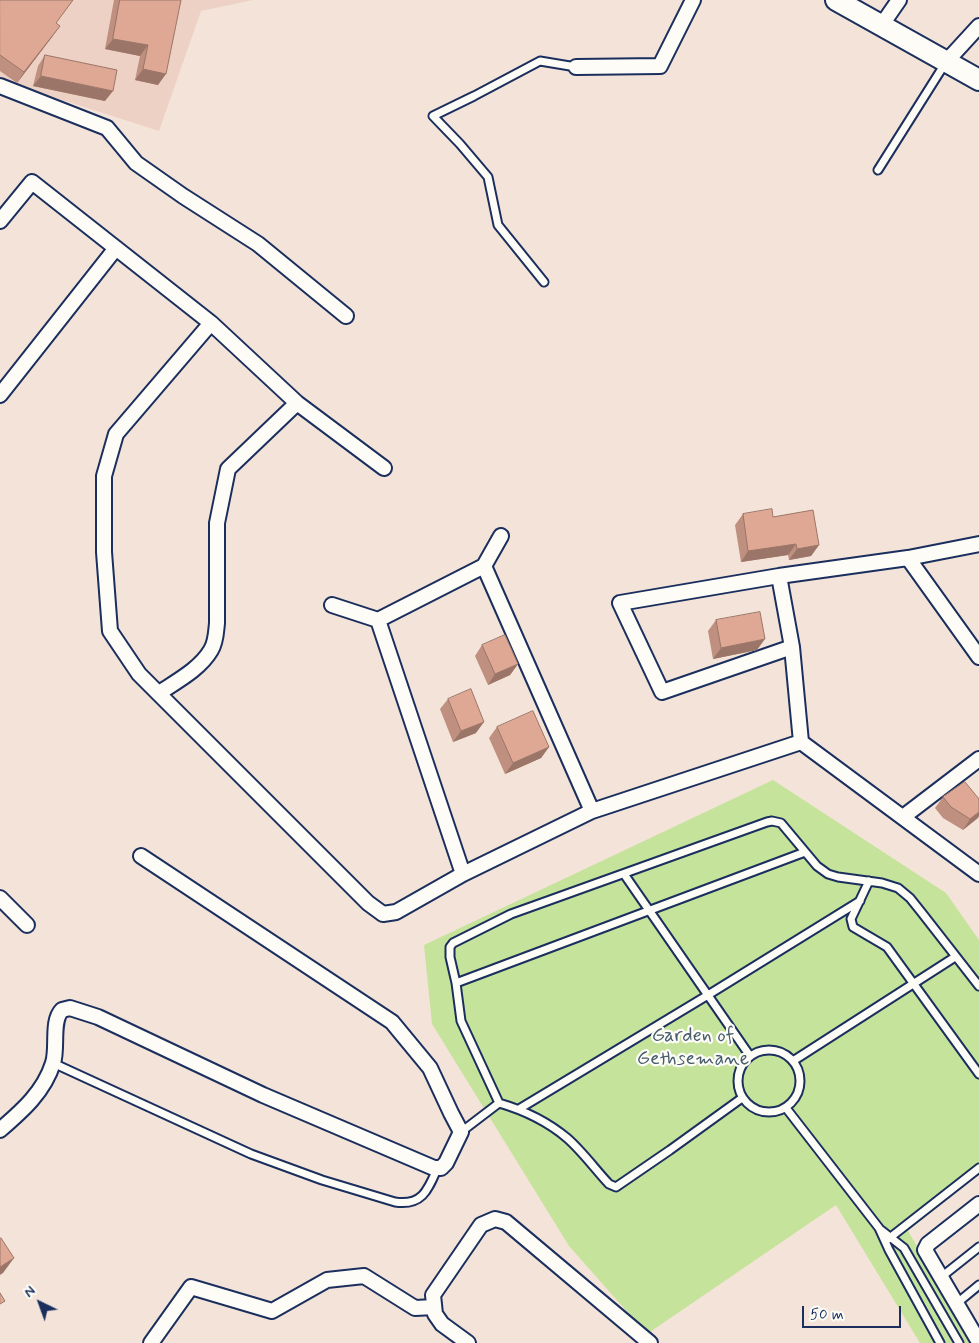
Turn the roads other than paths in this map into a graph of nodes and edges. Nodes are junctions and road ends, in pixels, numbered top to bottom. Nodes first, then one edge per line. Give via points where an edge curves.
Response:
1 (693, 0) edge
2 (836, 0) edge
3 (899, 0) edge
4 (881, 26) junction
5 (979, 26) edge
6 (946, 62) junction
7 (576, 67) joint
8 (979, 80) edge
9 (0, 86) edge
10 (878, 170) dead end
11 (0, 221) edge
12 (116, 248) junction
13 (544, 282) dead end
14 (346, 316) dead end
15 (211, 323) junction
16 (0, 395) edge
17 (297, 403) junction
18 (384, 468) dead end
19 (501, 536) dead end
20 (979, 544) edge
21 (908, 558) junction
22 (484, 566) junction
23 (779, 576) junction
24 (332, 605) dead end
25 (378, 620) junction
26 (792, 647) junction
27 (979, 657) edge
28 (159, 693) junction
29 (802, 742) junction
30 (979, 759) edge
31 (592, 811) junction
32 (903, 817) junction
33 (805, 852) junction
34 (141, 856) dead end
35 (463, 874) junction
36 (624, 874) junction
37 (979, 874) edge
38 (868, 881) junction
39 (0, 898) edge
40 (860, 901) junction
41 (649, 911) junction
42 (27, 925) dead end
43 (955, 957) junction
44 (456, 983) junction
45 (913, 984) junction
46 (979, 986) edge
47 (708, 995) junction
48 (750, 1056) junction
49 (53, 1062) junction
50 (793, 1062) junction
51 (979, 1074) edge
52 (742, 1098) junction
53 (499, 1103) junction
54 (786, 1108) junction
55 (519, 1109) junction
56 (3, 1124) edge
57 (462, 1132) junction
58 (979, 1168) edge
59 (437, 1169) junction
60 (979, 1204) edge
61 (888, 1239) junction
62 (979, 1247) edge
63 (940, 1278) junction
64 (979, 1285) edge
65 (956, 1304) junction
66 (434, 1307) junction
67 (975, 1326) edge
68 (979, 1342) edge
69 (151, 1343) edge
70 (468, 1343) edge
71 (650, 1343) edge
72 (940, 1343) edge
73 (959, 1343) edge

1 - 7 street via 660,66
2 - 4 main road
3 - 4 street
4 - 6 main road
5 - 6 street
6 - 8 main road
6 - 10 lane
7 - 13 lane via 540,61 433,116 488,177 498,225
9 - 14 street via 107,128 136,163 258,244
11 - 12 street via 32,182
12 - 15 street
12 - 16 street
15 - 17 street
15 - 28 street via 116,434 104,476 104,552 110,631 139,674
17 - 18 street
17 - 28 street via 228,469 217,523 217,623 212,649 200,665
19 - 22 street
20 - 21 street
21 - 23 street
21 - 27 street
22 - 25 street
22 - 31 street
23 - 26 street
23 - 26 street via 620,603 662,692
24 - 25 street
25 - 35 street
26 - 29 street
28 - 35 street via 368,903 383,914 408,906
29 - 31 street
29 - 32 street
30 - 32 street
31 - 35 street
32 - 37 street
33 - 36 lane via 782,824 772,821
33 - 38 lane via 828,874
33 - 41 lane
34 - 57 street via 392,1022 430,1068
36 - 41 lane
36 - 44 lane via 510,914 453,943 449,952
38 - 40 lane
38 - 43 lane via 898,888 910,898
39 - 42 street
40 - 45 lane via 851,918 852,927 888,947
40 - 47 lane
41 - 44 lane
41 - 47 lane
43 - 45 lane
43 - 46 lane
44 - 53 lane via 462,1021
45 - 50 lane
45 - 51 lane
47 - 48 lane
47 - 55 lane
48 - 50 lane via 772,1050
48 - 52 lane via 738,1076
49 - 56 street via 44,1086
49 - 59 lane via 252,1154 322,1180 396,1202 406,1204 417,1200 428,1190
49 - 59 street via 57,1017 62,1010 70,1008 98,1017 263,1095
50 - 54 lane via 799,1072 800,1085
52 - 54 lane via 749,1107 760,1112 773,1113
52 - 55 lane via 616,1187 609,1184 569,1139
53 - 55 lane
53 - 57 lane
54 - 61 lane
57 - 59 street via 446,1163
58 - 61 lane
60 - 63 street via 925,1246
61 - 72 lane
61 - 73 lane via 904,1248
62 - 63 lane
63 - 65 street
64 - 65 lane
65 - 67 street
66 - 69 street via 415,1308 364,1276 327,1280 272,1311 191,1287
66 - 70 street via 442,1324
66 - 71 street via 433,1295 481,1225 495,1219 506,1222
67 - 68 street

